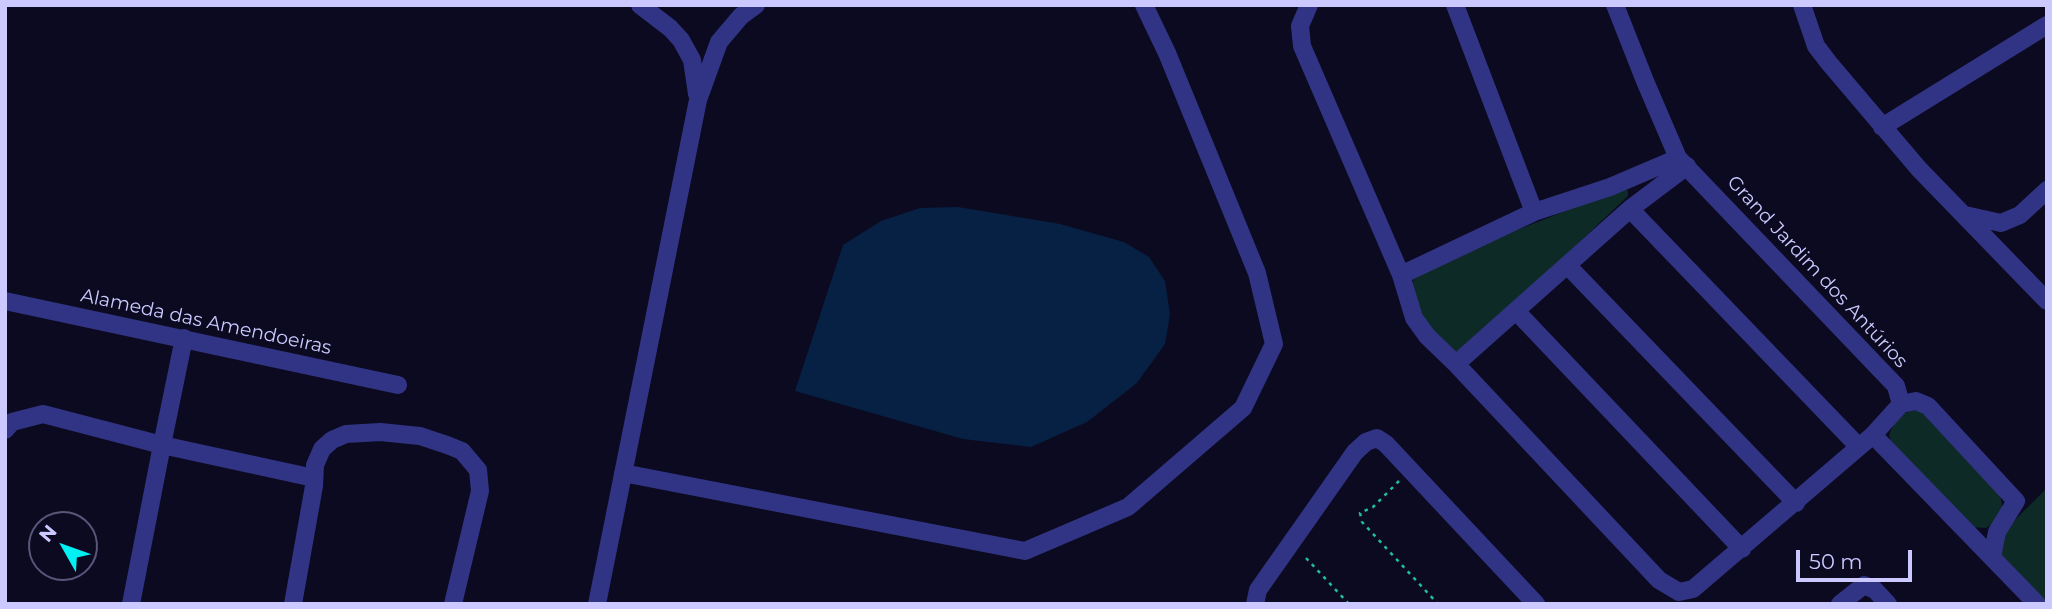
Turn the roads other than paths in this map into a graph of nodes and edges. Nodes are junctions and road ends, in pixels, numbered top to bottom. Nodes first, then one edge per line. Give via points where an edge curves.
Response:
1 (640, 5) edge
2 (756, 5) edge
3 (1144, 5) edge
4 (1309, 5) edge
5 (1455, 5) edge
6 (1615, 5) edge
7 (1802, 5) edge
8 (2047, 24) edge
9 (698, 100) junction
10 (1882, 127) junction
11 (1683, 162) junction
12 (2047, 190) edge
13 (1630, 209) junction
14 (1534, 212) junction
15 (1962, 214) junction
16 (1567, 265) junction
17 (1401, 275) junction
18 (2047, 300) edge
19 (5, 301) edge
20 (1516, 311) junction
21 (184, 338) junction
22 (1456, 363) junction
23 (398, 384) dead end
24 (1900, 404) junction
25 (5, 430) edge
26 (1866, 441) junction
27 (162, 445) junction
28 (623, 473) junction
29 (314, 478) junction
30 (1796, 503) junction
31 (1742, 549) junction
32 (1992, 557) junction
33 (131, 604) edge
34 (293, 604) edge
35 (453, 604) edge
36 (597, 604) edge
37 (1255, 604) edge
38 (1536, 604) edge
39 (1840, 604) edge
40 (1888, 604) edge
41 (2037, 604) edge

1 - 9 street via 681,40 692,60
2 - 9 street via 719,42
3 - 28 street via 1258,273 1274,344 1243,408 1128,507 1025,551
4 - 17 street via 1300,26 1302,46
5 - 14 street
6 - 11 street, Grand Jardim dos Antúrios via 1644,81
7 - 10 street via 1816,46
8 - 10 street
9 - 28 street
10 - 15 street
11 - 13 street
11 - 14 street
11 - 24 street, Grand Jardim dos Antúrios via 1896,386
12 - 15 street via 2020,215 2001,223
13 - 16 street
13 - 26 street
14 - 17 street
15 - 18 street
16 - 20 street
16 - 30 street
17 - 22 street via 1413,318
19 - 21 street, Alameda das Amendoeiras
20 - 22 street
20 - 31 street
21 - 23 street, Alameda das Amendoeiras
21 - 27 street
22 - 31 street via 1670,588 1679,592 1693,589
24 - 26 street
24 - 32 street via 1916,401 1928,406 2016,501 1997,531
25 - 27 street via 12,422 43,414
26 - 30 street
26 - 32 street
27 - 29 street
27 - 33 street
28 - 36 street
29 - 34 street
29 - 35 street via 322,449 346,434 421,436 462,451 478,470 480,491
30 - 31 street
32 - 41 street
37 - 38 street via 1258,590 1356,452 1377,438
39 - 40 street via 1864,585

